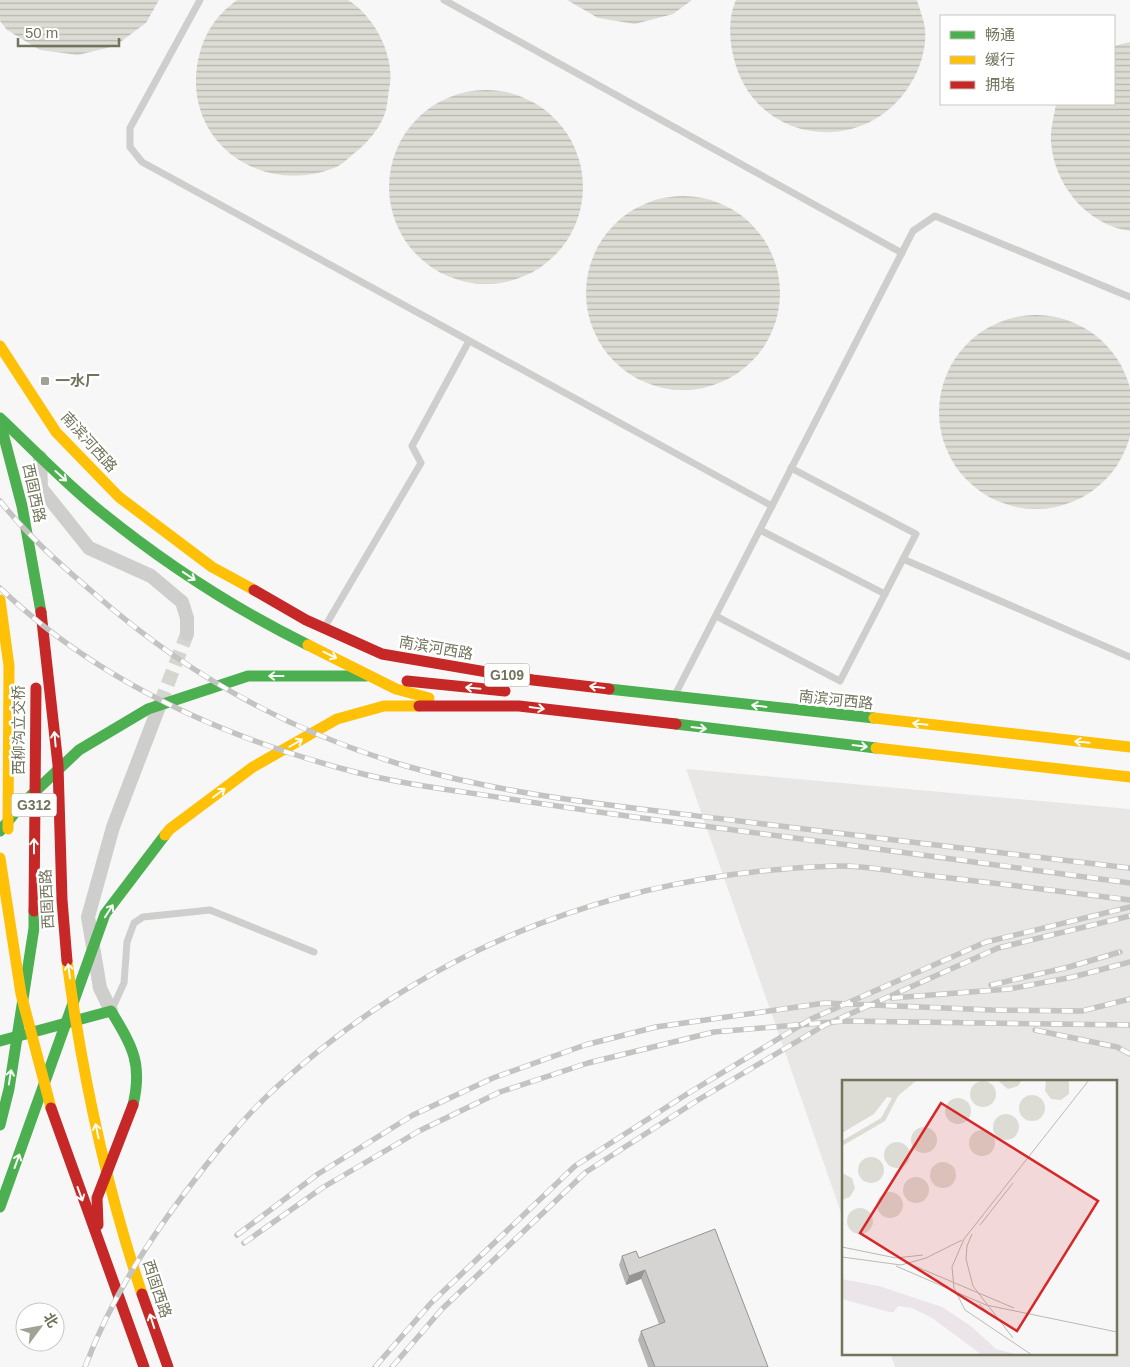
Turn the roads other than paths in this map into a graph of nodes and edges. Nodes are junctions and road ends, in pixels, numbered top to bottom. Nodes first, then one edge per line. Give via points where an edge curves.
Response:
1 (200, 0) edge
2 (444, 0) edge
3 (902, 253) junction
4 (1130, 297) edge
5 (469, 341) junction
6 (0, 346) edge
7 (0, 420) edge
8 (40, 457) junction
9 (791, 468) junction
10 (772, 506) junction
11 (760, 530) junction
12 (903, 559) junction
13 (885, 594) junction
14 (0, 600) edge
15 (716, 616) junction
16 (324, 628) junction
17 (187, 634) tunnel mouth
18 (1130, 657) edge
19 (34, 675) dead end
20 (520, 692) dead end
21 (674, 696) junction
22 (160, 704) tunnel mouth
23 (505, 717) dead end
24 (1130, 747) edge
25 (1130, 777) edge
26 (6, 840) edge
27 (0, 858) edge
28 (314, 952) dead end
29 (8, 992) dead end
30 (111, 1011) junction
31 (0, 1041) edge
32 (0, 1125) edge
33 (0, 1207) edge
34 (107, 1256) dead end
35 (156, 1339) dead end
36 (144, 1367) edge
37 (168, 1367) edge
38 (176, 1367) edge

1 - 5 lane via 130,128 128,138 134,155
2 - 3 lane
3 - 4 lane via 913,231 935,216
3 - 9 lane
5 - 10 lane
5 - 16 lane via 412,446 421,463
6 - 16 main road, 南滨河西路 / G109 via 56,432 119,497 212,567
7 - 8 main road
37 -> 7 main road, 西固西路 via 122,1229 97,1135 78,1036 65,942 58,766 47,656 15,471
8 - 17 street via 41,488 89,548 151,576 182,602
8 -> 23 main road via 100,511 186,575 269,626 396,689
9 - 10 lane
9 - 12 lane via 916,534
10 - 11 lane
11 - 13 lane
11 - 15 lane
12 - 13 lane
12 - 18 lane
13 - 15 lane via 840,681
14 - 26 main road, 西柳沟立交桥 / G312 via 9,666
15 - 21 lane
21 -> 16 main road, 南滨河西路 / G109 via 533,680 382,654
32 -> 19 main road, 西柳沟立交桥 / G312 via 34,928
20 -> 26 main road via 369,676 248,676 148,709 79,750 24,803
24 -> 21 main road, 南滨河西路 / G109
22 - 30 street via 113,827 88,917 100,988
33 -> 25 main road via 105,914 170,829 253,767 337,719 384,706 519,706
26 - 29 main road, 西柳沟立交桥 / G312
27 -> 36 main road via 20,988 41,1073 72,1170
28 - 30 lane via 210,910 144,917 134,923 127,942 124,983
30 - 31 main road
30 - 34 main road via 134,1051 138,1083 130,1116 97,1200 98,1227
35 - 38 main road

